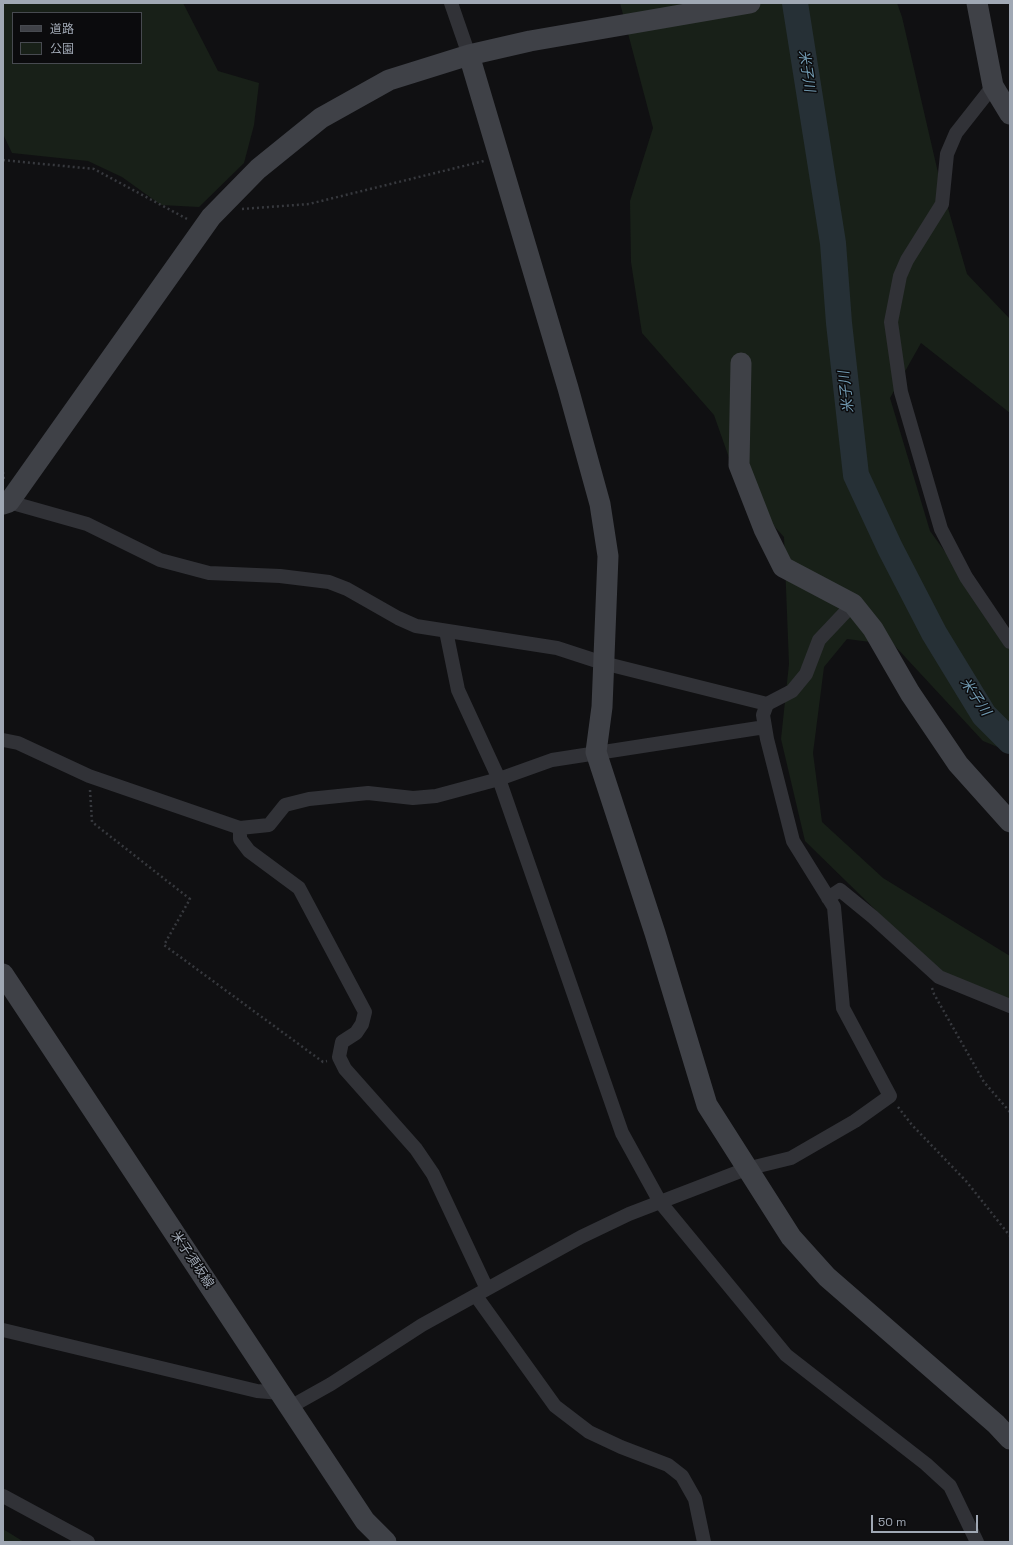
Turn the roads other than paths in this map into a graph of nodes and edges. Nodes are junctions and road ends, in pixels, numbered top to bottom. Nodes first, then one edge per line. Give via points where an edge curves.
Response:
1 (750, 3) edge
2 (977, 3) edge
3 (455, 4) edge
4 (469, 55) junction
5 (993, 86) junction
6 (1010, 114) edge
7 (741, 363) dead end
8 (6, 503) edge
9 (853, 604) junction
10 (446, 631) junction
11 (1010, 642) edge
12 (603, 663) junction
13 (767, 704) junction
14 (765, 727) junction
15 (3, 740) edge
16 (596, 752) junction
17 (500, 779) junction
18 (1010, 822) edge
19 (240, 828) junction
20 (828, 898) junction
21 (3, 974) edge
22 (1010, 1006) edge
23 (746, 1169) junction
24 (660, 1202) junction
25 (482, 1293) junction
26 (3, 1330) edge
27 (285, 1400) junction
28 (1010, 1439) edge
29 (3, 1496) edge
30 (88, 1542) edge
31 (386, 1542) edge
32 (704, 1542) edge
33 (977, 1542) edge

1 - 4 street via 530,41
2 - 5 street
3 - 4 street
4 - 8 street via 389,80 321,118 258,169 210,220
4 - 12 street via 600,504 608,556
5 - 6 street
5 - 11 street via 956,133 947,154 942,204 907,260 900,276 891,322 902,392 941,529 966,577
7 - 9 street via 739,466 764,529 783,567
8 - 10 street via 86,524 160,560 209,573 280,576 329,582 416,626
9 - 13 street via 818,640 806,674 792,691
9 - 18 street via 873,629 910,693 958,764
10 - 12 street via 557,648
10 - 17 street via 458,690
12 - 13 street
12 - 16 street via 602,707
13 - 14 street via 763,715
14 - 16 street
14 - 20 street via 793,841
15 - 19 street via 18,743 89,776
16 - 17 street via 552,760
16 - 23 street via 707,1105
17 - 19 street via 436,796 413,798 368,793 309,799 285,806 268,825
17 - 24 street via 622,1133
19 - 25 street via 240,839 249,851 299,888 365,1012 356,1033 342,1042 339,1057 345,1069 416,1149 433,1174
20 - 22 street via 840,890 939,977
20 - 23 street via 834,907 843,1008 890,1096 855,1121 791,1158
21 - 27 street, 米子須坂線
23 - 24 street
23 - 28 street via 791,1237 827,1277
24 - 25 street via 581,1237
24 - 33 street via 786,1355 926,1464 950,1486
25 - 27 street via 422,1324 331,1384
25 - 32 street via 555,1406 589,1432 621,1448 668,1465 682,1476 695,1499
26 - 27 street
27 - 31 street, 米子須坂線 via 365,1521
29 - 30 street

